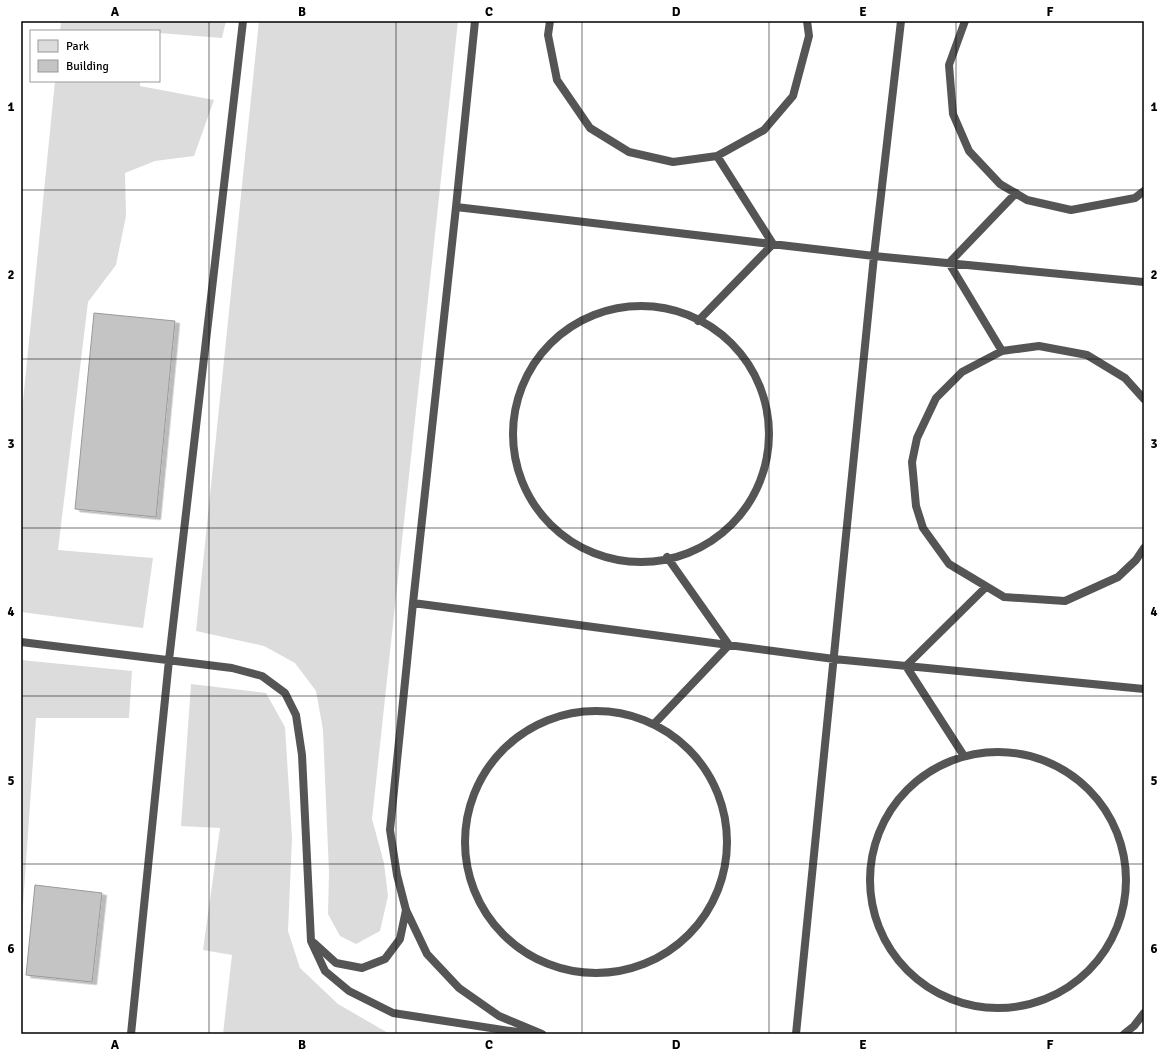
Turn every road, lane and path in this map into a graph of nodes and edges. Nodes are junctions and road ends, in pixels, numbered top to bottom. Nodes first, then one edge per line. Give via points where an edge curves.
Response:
1 (243, 21) edge
2 (475, 21) edge
3 (550, 21) edge
4 (807, 21) edge
5 (901, 21) edge
6 (965, 21) edge
7 (717, 156) junction
8 (1144, 191) edge
9 (1016, 193) junction
10 (456, 207) junction
11 (773, 244) junction
12 (874, 256) junction
13 (949, 263) junction
14 (1144, 282) edge
15 (698, 321) junction
16 (1002, 351) junction
17 (1144, 399) edge
18 (1144, 548) edge
19 (667, 557) junction
20 (986, 587) junction
21 (413, 603) junction
22 (21, 642) edge
23 (729, 645) junction
24 (834, 659) junction
25 (169, 660) junction
26 (906, 666) junction
27 (1144, 690) edge
28 (654, 724) junction
29 (964, 756) junction
30 (406, 910) junction
31 (311, 941) junction
32 (1144, 1013) edge
33 (131, 1034) edge
34 (530, 1034) edge
35 (542, 1034) edge
36 (796, 1034) edge
37 (1124, 1034) edge

1 - 25 lane
2 - 10 lane
3 - 7 lane via 548,35 558,80 590,128 629,152 672,162
4 - 7 lane via 809,36 792,96 764,130
5 - 12 lane
6 - 9 lane via 949,65 953,114 970,151 1000,184
7 - 11 lane
8 - 9 lane via 1135,198 1071,210 1027,200
9 - 13 lane
10 - 11 lane
10 - 21 lane
11 - 12 lane
11 - 15 lane
12 - 13 lane
12 - 24 lane
13 - 14 lane
13 - 16 lane
15 - 19 lane via 720,332 757,376 771,435 762,479 747,508 697,551
15 - 19 lane via 680,311 620,306 561,332 529,369 515,403 512,447 531,503 562,536 592,554 636,563
16 - 17 lane via 1038,346 1086,355 1125,378
16 - 20 lane via 962,372 936,398 917,438 912,462 916,506 923,528 949,564
18 - 20 lane via 1136,560 1118,577 1064,600 1004,597
19 - 23 lane
20 - 26 lane
21 - 23 lane
21 - 30 lane via 390,830
22 - 25 lane
23 - 24 lane
23 - 28 lane
24 - 26 lane
24 - 36 lane
25 - 31 lane via 232,668 262,676 285,693 296,715 302,755
25 - 33 lane
26 - 27 lane
26 - 29 lane
28 - 28 lane via 691,751 718,793 728,838 719,892 695,930 648,964 603,974 545,964 506,939 478,903 467,872 464,826 478,782 514,738 555,717 610,711
29 - 29 lane via 998,750 1042,758 1097,796 1120,834 1128,884 1119,928 1096,966 1061,994 1019,1008 974,1007 915,979 886,944 870,901 870,856 883,818 911,783 950,759
30 - 31 lane via 400,939 385,959 362,968 336,963
30 - 35 lane via 427,954 459,988 499,1016
31 - 34 lane via 325,971 349,991 393,1013
32 - 37 lane

